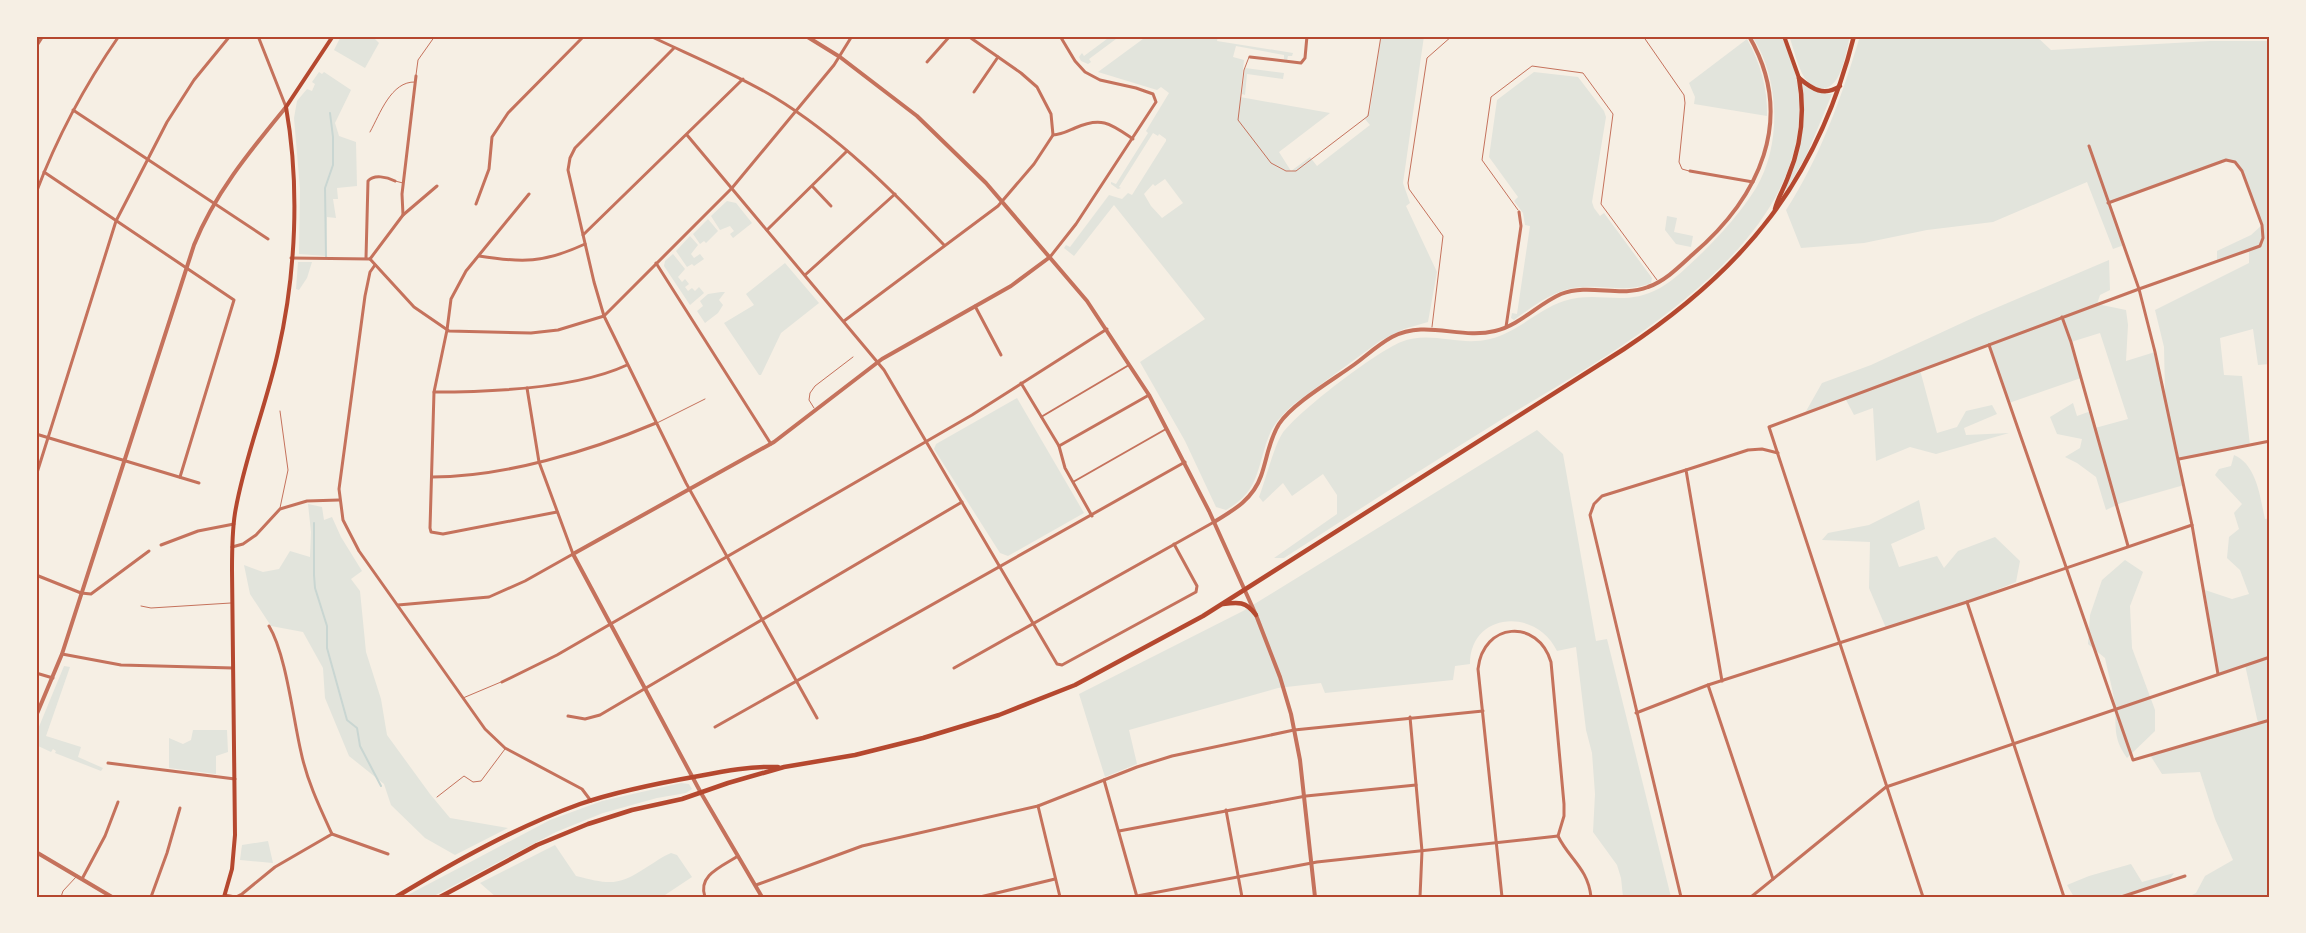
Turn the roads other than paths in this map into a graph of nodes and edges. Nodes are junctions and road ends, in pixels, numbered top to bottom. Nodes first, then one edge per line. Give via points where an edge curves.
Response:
1 (43, 36) edge
2 (119, 36) edge
3 (230, 36) edge
4 (258, 36) edge
5 (333, 36) edge
6 (435, 36) edge
7 (584, 36) edge
8 (650, 36) edge
9 (806, 36) edge
10 (852, 36) edge
11 (950, 36) edge
12 (968, 36) edge
13 (1060, 36) edge
14 (1306, 36) edge
15 (1381, 36) edge
16 (1452, 36) edge
17 (1643, 36) edge
18 (1749, 36) edge
19 (1784, 36) edge
20 (1854, 36) edge
21 (36, 47) edge
22 (674, 48) junction
23 (840, 57) junction
24 (1250, 57) joint
25 (998, 58) junction
26 (927, 62) dead end
27 (416, 76) joint
28 (1799, 78) junction
29 (743, 79) junction
30 (415, 82) junction
31 (1840, 86) junction
32 (974, 92) dead end
33 (286, 107) junction
34 (73, 110) junction
35 (797, 112) junction
36 (370, 132) dead end
37 (687, 135) junction
38 (1053, 135) junction
39 (1133, 139) junction
40 (2089, 146) dead end
41 (846, 151) junction
42 (146, 159) junction
43 (1690, 171) joint
44 (44, 172) junction
45 (395, 181) joint
46 (1754, 182) junction
47 (404, 184) junction
48 (437, 186) dead end
49 (813, 186) junction
50 (732, 188) junction
51 (36, 193) edge
52 (529, 194) dead end
53 (895, 194) junction
54 (1003, 201) junction
55 (2108, 202) junction
56 (214, 204) junction
57 (476, 204) dead end
58 (831, 206) dead end
59 (1519, 212) joint
60 (1774, 214) junction
61 (403, 215) junction
62 (116, 221) junction
63 (768, 230) junction
64 (583, 236) junction
65 (268, 239) dead end
66 (585, 244) junction
67 (944, 245) junction
68 (479, 256) junction
69 (1050, 257) junction
70 (291, 258) junction
71 (368, 259) junction
72 (656, 263) junction
73 (375, 265) junction
74 (186, 267) junction
75 (805, 275) junction
76 (1659, 283) junction
77 (2139, 289) junction
78 (975, 306) junction
79 (604, 316) junction
80 (2062, 317) junction
81 (844, 320) junction
82 (1506, 328) junction
83 (1107, 329) junction
84 (1431, 329) junction
85 (447, 330) junction
86 (1989, 345) junction
87 (1001, 355) dead end
88 (853, 357) dead end
89 (878, 362) junction
90 (1131, 364) junction
91 (627, 366) junction
92 (1021, 383) junction
93 (527, 388) junction
94 (434, 392) junction
95 (1149, 395) junction
96 (705, 399) dead end
97 (280, 411) dead end
98 (816, 411) junction
99 (1041, 417) junction
100 (656, 423) junction
101 (1168, 428) junction
102 (36, 434) edge
103 (47, 437) junction
104 (926, 440) junction
105 (2270, 441) edge
106 (771, 444) junction
107 (1058, 446) junction
108 (1778, 453) junction
109 (2179, 459) junction
110 (124, 460) junction
111 (539, 462) junction
112 (1185, 462) junction
113 (1686, 470) junction
114 (36, 476) edge
115 (180, 477) junction
116 (432, 477) junction
117 (199, 482) dead end
118 (1073, 482) junction
119 (690, 490) junction
120 (339, 500) junction
121 (962, 502) junction
122 (280, 509) junction
123 (557, 512) junction
124 (1092, 516) junction
125 (1214, 522) junction
126 (234, 524) junction
127 (2192, 525) junction
128 (1174, 544) junction
129 (161, 545) dead end
130 (2128, 546) junction
131 (232, 547) junction
132 (149, 551) dead end
133 (573, 554) junction
134 (726, 556) junction
135 (1000, 566) junction
136 (2066, 568) junction
137 (36, 575) edge
138 (1243, 590) junction
139 (81, 593) junction
140 (1967, 602) junction
141 (232, 603) junction
142 (1222, 604) junction
143 (141, 606) dead end
144 (398, 606) junction
145 (1256, 615) junction
146 (763, 619) junction
147 (612, 623) junction
148 (1034, 624) junction
149 (269, 626) dead end
150 (1840, 642) junction
151 (62, 654) junction
152 (2270, 657) edge
153 (233, 668) junction
154 (954, 668) dead end
155 (36, 673) edge
156 (2218, 674) junction
157 (53, 678) junction
158 (1722, 681) junction
159 (502, 682) joint
160 (797, 682) junction
161 (1708, 685) junction
162 (645, 688) junction
163 (462, 698) junction
164 (2115, 709) junction
165 (1483, 710) junction
166 (1636, 713) junction
167 (36, 716) edge
168 (568, 716) dead end
169 (1410, 717) junction
170 (817, 718) dead end
171 (2270, 720) edge
172 (715, 727) dead end
173 (1294, 730) junction
174 (2013, 743) junction
175 (505, 748) junction
176 (108, 763) dead end
177 (784, 767) junction
178 (693, 777) junction
179 (235, 779) junction
180 (1104, 780) junction
181 (1416, 785) junction
182 (1886, 787) junction
183 (701, 793) junction
184 (1306, 796) junction
185 (437, 797) dead end
186 (591, 801) junction
187 (118, 802) dead end
188 (1038, 806) junction
189 (180, 808) dead end
190 (1226, 810) junction
191 (1119, 831) junction
192 (332, 834) junction
193 (1558, 836) junction
194 (1496, 843) junction
195 (1422, 851) junction
196 (36, 852) edge
197 (388, 854) dead end
198 (738, 856) junction
199 (1312, 863) junction
200 (77, 876) junction
201 (2185, 876) dead end
202 (1239, 877) junction
203 (82, 879) junction
204 (1055, 879) junction
205 (1773, 879) junction
206 (756, 885) junction
207 (225, 896) edge
208 (1137, 896) edge
209 (61, 897) edge
210 (112, 897) edge
211 (152, 897) edge
212 (235, 897) edge
213 (396, 897) edge
214 (440, 897) edge
215 (705, 897) edge
216 (762, 897) edge
217 (980, 897) edge
218 (1060, 897) edge
219 (1242, 897) edge
220 (1315, 897) edge
221 (1420, 897) edge
222 (1502, 897) edge
223 (1592, 897) edge
224 (1681, 897) edge
225 (1751, 897) edge
226 (1923, 897) edge
227 (2064, 897) edge
228 (2121, 897) edge

1 - 21 street
2 - 34 street
3 - 42 street via 194,80
4 - 33 street
5 - 33 main road
6 - 27 lane via 418,60
7 - 57 street via 508,113 492,137 489,169
8 - 22 street
9 - 23 street
10 - 23 street
11 - 26 street
12 - 25 street
13 - 39 street via 1075,61 1093,77 1136,88 1155,97 1155,106
14 - 24 street via 1301,63
15 - 24 lane via 1368,116 1296,171 1286,171 1271,163 1238,120 1244,70
16 - 84 lane via 1427,58 1408,182 1409,189 1443,236
17 - 43 lane via 1684,94 1678,162 1682,169
18 - 46 street via 1767,79 1770,110 1767,144
19 - 28 main road
20 - 31 main road
22 - 29 street
22 - 64 street via 575,148 570,158 568,170
23 - 35 street
23 - 54 street via 917,116
25 - 32 street
25 - 38 street via 1037,87 1051,114
27 - 30 street
28 - 31 main road via 1823,92
28 - 60 main road via 1802,131
29 - 35 street
29 - 37 street
30 - 36 lane via 404,83 395,89
30 - 47 street
31 - 60 main road via 1813,151
33 - 56 street via 238,166
33 - 70 main road via 293,175
34 - 42 street
34 - 44 street
35 - 41 street
35 - 50 street
37 - 50 street
37 - 64 street
38 - 39 street via 1097,121 1109,124
38 - 54 street
39 - 69 street
40 - 55 street
41 - 49 street
41 - 53 street
42 - 56 street
42 - 62 street
43 - 46 street
44 - 51 street
44 - 62 street
45 - 47 lane
45 - 71 street via 374,177 368,181
46 - 76 street via 1720,228
47 - 61 street
48 - 61 street
49 - 58 street
49 - 63 street
50 - 63 street
50 - 72 street
52 - 68 street
53 - 67 street
53 - 75 street
54 - 67 street
54 - 69 street
55 - 77 street
55 - 77 street via 2226,160 2235,162 2242,171 2262,225 2260,246
56 - 65 street
56 - 74 street
59 - 76 lane via 1482,160 1492,97 1532,66 1583,73 1613,114 1601,204
59 - 82 street via 1521,226
60 - 138 main road via 1723,271 1656,327
61 - 71 street
62 - 74 street
62 - 103 street
63 - 75 street
64 - 66 street
66 - 68 street via 535,261
66 - 79 street
67 - 81 street
68 - 85 street via 453,293
69 - 78 street via 1011,286
69 - 83 street
70 - 71 street
70 - 126 main road via 278,353
71 - 73 street
72 - 79 street
72 - 106 street
73 - 85 street via 414,307
73 - 120 street via 370,272 365,296
74 - 110 street
74 - 115 street via 231,296 234,305
75 - 81 street
76 - 82 street via 1623,292 1584,289 1567,292
77 - 80 street
77 - 109 street
78 - 87 street
78 - 89 street
79 - 85 street via 558,330 531,334
79 - 91 street
80 - 86 street
80 - 130 street
81 - 89 street
82 - 84 street via 1473,333
83 - 90 street
83 - 92 street
84 - 125 street via 1414,329 1393,337 1288,414 1275,432 1253,491 1234,510
85 - 94 street
86 - 108 street via 1769,427
86 - 136 street
88 - 98 lane via 812,390 809,400
89 - 98 street
89 - 104 street
90 - 95 street
90 - 99 street
91 - 93 street
91 - 100 street
92 - 99 street
92 - 104 street
93 - 94 street
93 - 111 street
94 - 116 street
95 - 101 street
95 - 107 street
96 - 100 lane
97 - 122 lane via 288,470
98 - 106 street
99 - 107 street
100 - 111 street via 602,444
100 - 119 street
101 - 112 street
101 - 118 street
102 - 103 street
103 - 110 street
103 - 114 street
104 - 121 street
104 - 134 street
105 - 109 street
106 - 119 street
107 - 118 street
108 - 113 street via 1748,450
108 - 150 street
109 - 127 street
110 - 115 street
110 - 139 street
111 - 116 street via 474,474
111 - 123 street
112 - 124 street
112 - 125 street
113 - 158 street
113 - 166 street via 1609,493 1597,500 1591,509 1591,521
115 - 117 street
116 - 123 street via 430,528 436,534
118 - 124 street
119 - 133 street
119 - 134 street
120 - 122 street via 307,501
120 - 144 street via 351,537
121 - 135 street
121 - 146 street
122 - 131 street via 256,535
123 - 133 street
124 - 135 street
125 - 128 street
125 - 138 street
126 - 129 street via 198,531
126 - 131 main road
127 - 130 street
127 - 156 street
128 - 148 street
128 - 148 street via 1197,586 1194,594 1062,665 1057,664
130 - 136 street
131 - 141 main road
132 - 139 street via 96,593
133 - 144 street via 525,582 489,597
133 - 147 street
134 - 146 street
134 - 147 street
135 - 148 street
135 - 160 street
136 - 140 street
136 - 164 street
137 - 139 street
138 - 142 main road
138 - 145 street
139 - 151 street
140 - 150 street
140 - 174 street
141 - 143 lane
141 - 153 main road
142 - 145 main road via 1244,603
142 - 177 main road via 1106,669 1029,704 923,738 855,755
144 - 163 street
145 - 173 street via 1280,676
146 - 160 street
146 - 162 street
147 - 159 street via 538,666
147 - 162 street
148 - 154 street
149 - 192 street via 283,666 305,766
150 - 158 street
150 - 182 street
151 - 153 street via 121,665
151 - 157 street
152 - 156 street
153 - 179 main road
155 - 157 street
156 - 164 street
157 - 167 street
158 - 161 street
159 - 163 lane
160 - 170 street
160 - 172 street
161 - 166 street
161 - 205 street
162 - 168 street via 596,717
162 - 178 street
163 - 175 street via 485,729
164 - 171 street via 2133,760
164 - 174 street
165 - 169 street
165 - 193 street via 1478,669 1483,649 1489,641 1506,632 1521,632 1535,637 1551,662 1564,804
165 - 194 street
166 - 224 street
169 - 173 street
169 - 181 street
173 - 180 street via 1172,756
173 - 184 street
174 - 182 street
174 - 227 street
175 - 185 lane via 481,781 473,782 464,776
175 - 186 street via 578,786
176 - 179 street
177 - 178 main road via 747,768
177 - 183 main road
178 - 183 street
178 - 186 main road
179 - 207 main road via 234,852
180 - 188 street
180 - 191 street
181 - 184 street
181 - 195 street
182 - 205 street
182 - 226 street
183 - 198 street
183 - 214 main road via 602,819 537,845
184 - 190 street
184 - 199 street
186 - 213 main road via 526,828
187 - 203 street
188 - 204 street
188 - 206 street via 874,842
189 - 211 street
190 - 191 street
190 - 202 street
191 - 208 street
192 - 197 street
192 - 212 street via 275,867
193 - 194 street
193 - 223 street via 1582,868
194 - 195 street
194 - 222 street
195 - 199 street
195 - 221 street
196 - 200 street
198 - 206 street
198 - 215 street via 706,878 703,886
199 - 202 street
199 - 220 street
200 - 203 street
200 - 209 lane
201 - 228 street
202 - 208 street
202 - 219 street
203 - 210 street
204 - 217 street
204 - 218 street
205 - 225 street
206 - 216 street
207 - 212 street

